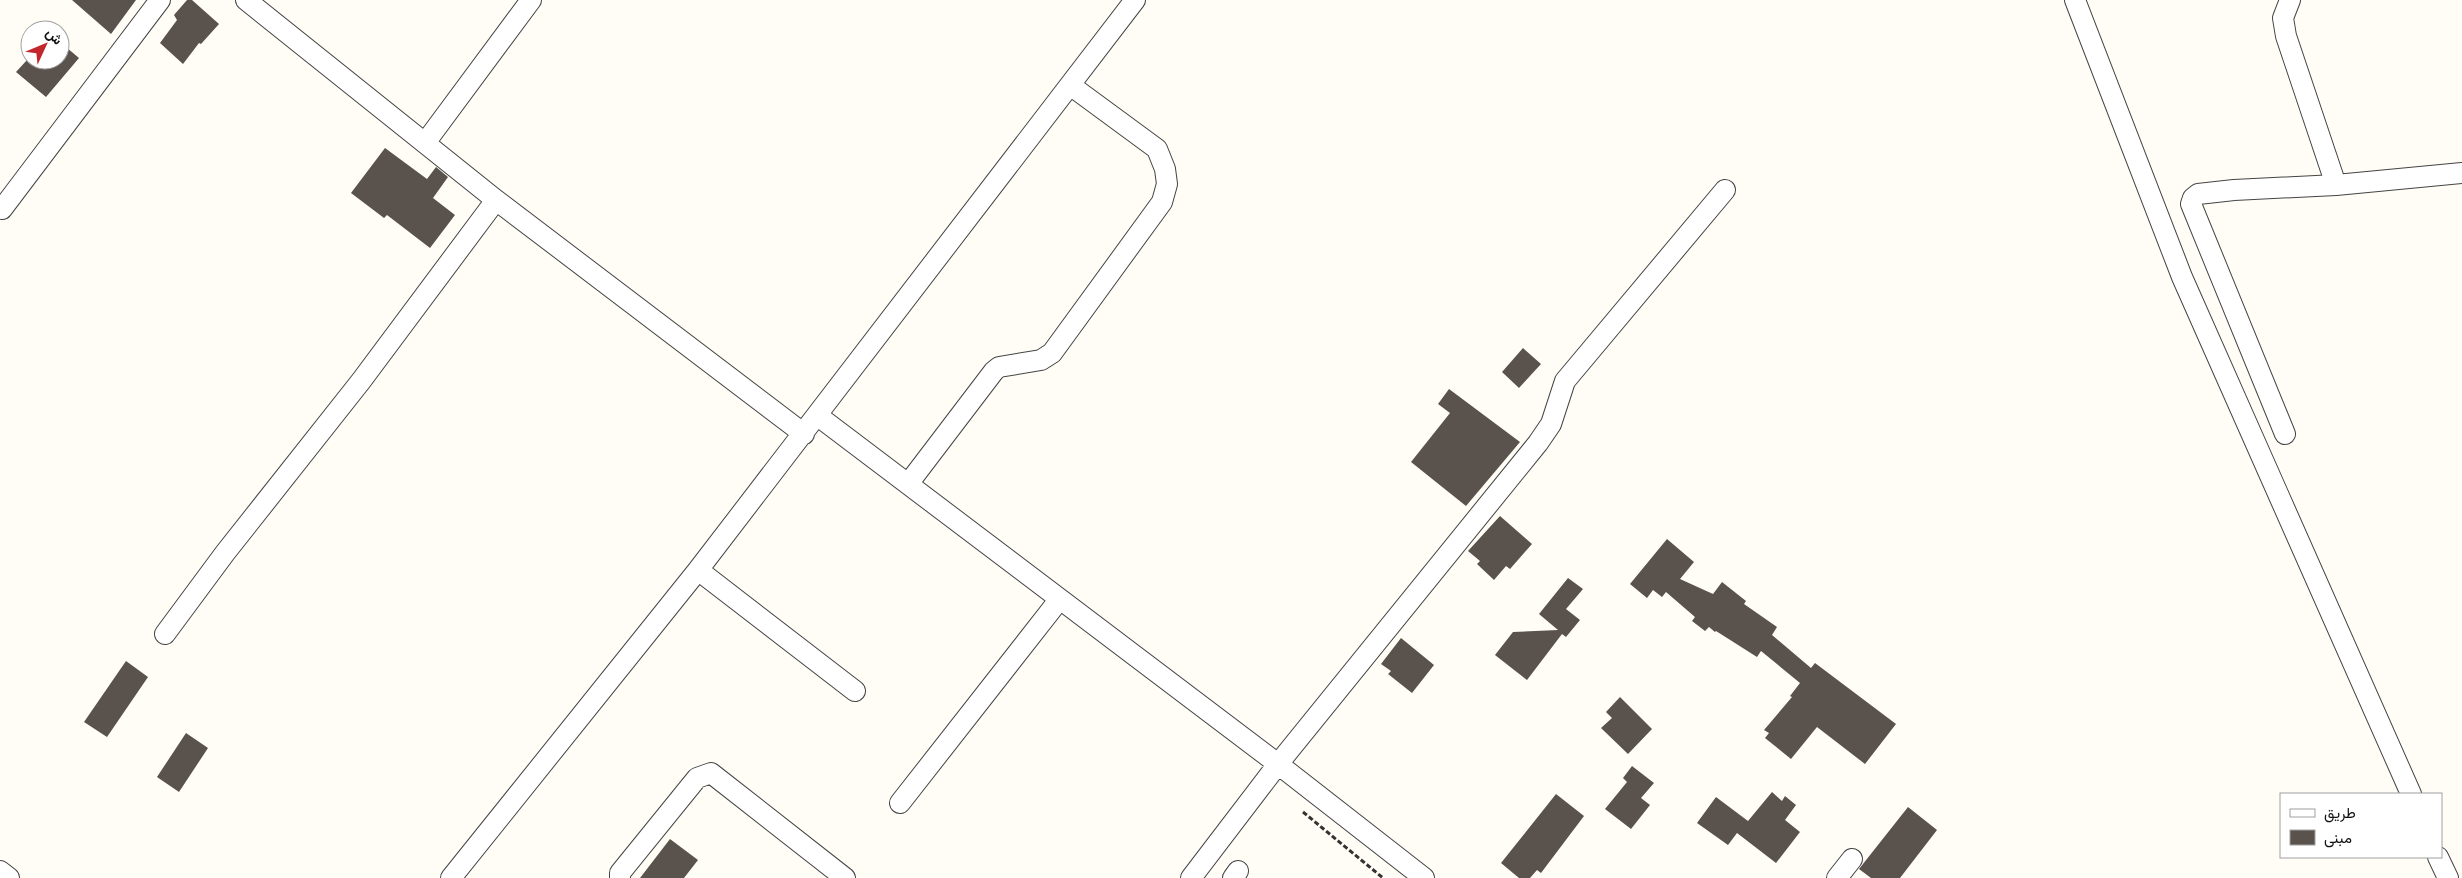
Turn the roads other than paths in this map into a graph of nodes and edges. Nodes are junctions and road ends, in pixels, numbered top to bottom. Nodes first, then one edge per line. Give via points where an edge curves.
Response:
1 (160, 0) edge
2 (246, 0) edge
3 (531, 0) edge
4 (1135, 0) edge
5 (2075, 0) edge
6 (2290, 0) edge
7 (1070, 85) junction
8 (425, 143) junction
9 (2462, 173) edge
10 (2336, 185) junction
11 (1725, 190) dead end
12 (496, 200) junction
13 (2, 208) dead end
14 (818, 416) junction
15 (804, 434) junction
16 (2285, 434) dead end
17 (908, 484) junction
18 (698, 570) junction
19 (1059, 600) junction
20 (164, 634) dead end
21 (855, 691) dead end
22 (1278, 764) junction
23 (2411, 793) edge
24 (900, 803) dead end
25 (2438, 858) edge
26 (1852, 859) dead end
27 (0, 871) edge
28 (9, 878) edge
29 (451, 878) edge
30 (620, 878) edge
31 (846, 878) edge
32 (1191, 878) edge
33 (1424, 878) edge
34 (1837, 878) edge
35 (2448, 878) edge

1 - 13 street
2 - 8 street
3 - 8 street
4 - 7 street
5 - 23 street via 2182,277
6 - 10 street via 2282,18 2286,36
7 - 14 street
7 - 17 street via 1156,149 1165,169 1167,184 1162,202 1052,353 1041,360 999,367 994,371
8 - 12 street
9 - 10 street
10 - 16 street via 2198,194 2191,204
11 - 22 street via 1565,381 1551,424 1538,443
12 - 15 street
12 - 20 street via 361,381
14 - 15 street
14 - 17 street
15 - 18 street
17 - 19 street
18 - 21 street
18 - 29 street
19 - 22 street
19 - 24 street
22 - 32 street
22 - 33 street
25 - 35 street
26 - 34 street
27 - 28 street
30 - 31 street via 620,873 697,778 711,774

